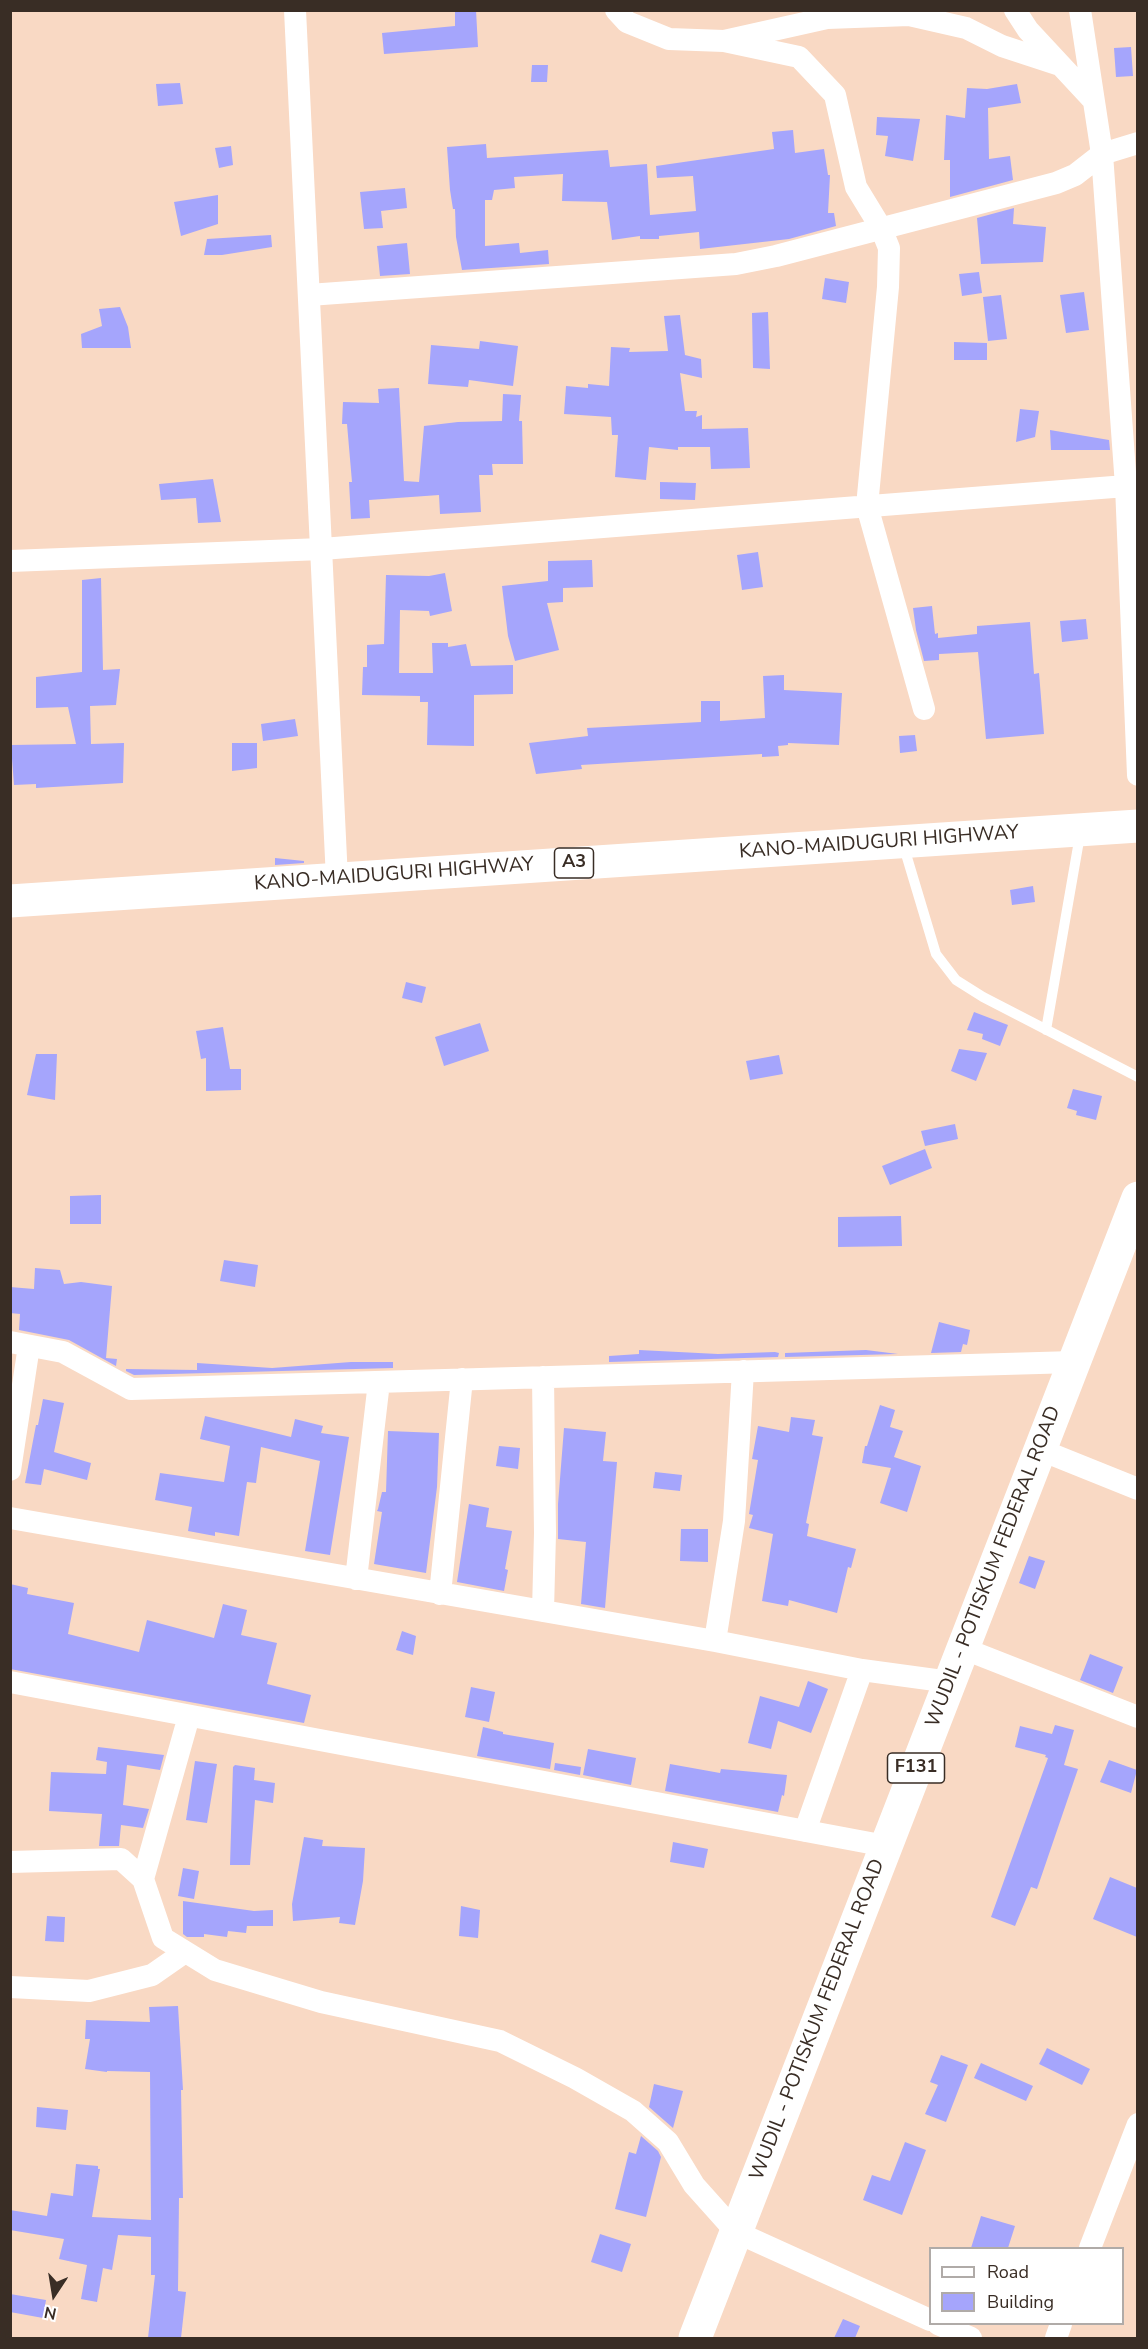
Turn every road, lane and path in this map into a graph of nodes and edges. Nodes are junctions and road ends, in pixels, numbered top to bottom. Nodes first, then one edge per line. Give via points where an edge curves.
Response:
1 (295, 10) edge
2 (616, 10) edge
3 (1015, 10) edge
4 (1080, 10) edge
5 (724, 41) junction
6 (1060, 65) junction
7 (1094, 101) junction
8 (1137, 143) edge
9 (1102, 154) junction
10 (881, 228) junction
11 (309, 295) junction
12 (1126, 486) junction
13 (867, 506) junction
14 (322, 549) junction
15 (10, 561) edge
16 (924, 709) dead end
17 (1137, 775) edge
18 (1137, 826) edge
19 (1081, 829) junction
20 (902, 841) junction
21 (337, 879) junction
22 (10, 901) edge
23 (1046, 1030) junction
24 (1137, 1077) edge
25 (1135, 1210) edge
26 (20, 1344) edge
27 (1074, 1362) junction
28 (743, 1371) junction
29 (543, 1377) junction
30 (462, 1380) junction
31 (379, 1382) junction
32 (1041, 1450) junction
33 (10, 1470) edge
34 (1137, 1489) edge
35 (10, 1518) edge
36 (356, 1579) junction
37 (440, 1594) junction
38 (543, 1611) junction
39 (715, 1641) junction
40 (962, 1648) junction
41 (862, 1670) junction
42 (10, 1682) edge
43 (950, 1682) junction
44 (189, 1716) junction
45 (1137, 1717) edge
46 (806, 1831) junction
47 (886, 1846) junction
48 (10, 1862) edge
49 (143, 1879) junction
50 (185, 1952) junction
51 (10, 1987) edge
52 (1137, 2124) edge
53 (736, 2232) junction
54 (1090, 2247) edge
55 (929, 2320) edge
56 (940, 2325) edge
57 (694, 2338) edge
58 (971, 2338) edge

1 - 11 street
2 - 5 street via 627,22 669,39
3 - 6 street
4 - 7 street
5 - 6 street via 827,18 909,15 966,28 1002,46
5 - 10 street via 799,57 835,95 856,187
6 - 7 street
7 - 9 street
8 - 9 street
9 - 10 street via 1075,175 1056,183
9 - 12 street
10 - 11 street via 736,264
10 - 13 street via 889,248 888,287
11 - 14 street
12 - 13 street
12 - 17 street
13 - 14 street
13 - 16 street
14 - 15 street
14 - 21 street
18 - 19 main road, KANO-MAIDUGURI HIGHWAY / A3
19 - 20 main road, KANO-MAIDUGURI HIGHWAY / A3
19 - 23 lane
20 - 21 main road, KANO-MAIDUGURI HIGHWAY / A3
20 - 23 lane via 936,954 956,980
21 - 22 main road, KANO-MAIDUGURI HIGHWAY / A3
23 - 24 lane
25 - 27 main road, WUDIL - POTISKUM FEDERAL ROAD / F131
26 - 31 street via 63,1352 131,1389
26 - 33 street
27 - 28 street
27 - 32 main road, WUDIL - POTISKUM FEDERAL ROAD / F131
28 - 29 street
28 - 39 street via 734,1521
29 - 30 street
29 - 38 street
30 - 31 street
30 - 37 street
31 - 36 street
32 - 34 street
32 - 40 main road, WUDIL - POTISKUM FEDERAL ROAD / F131
35 - 36 street
36 - 37 street
37 - 38 street
38 - 39 street
39 - 41 street
40 - 43 main road, WUDIL - POTISKUM FEDERAL ROAD / F131
40 - 45 street
41 - 43 street
41 - 46 street
42 - 44 street
43 - 47 main road, WUDIL - POTISKUM FEDERAL ROAD / F131
44 - 46 street
44 - 49 street
46 - 47 street
47 - 53 main road, WUDIL - POTISKUM FEDERAL ROAD / F131
48 - 49 street via 121,1859
49 - 50 street via 163,1938
50 - 51 street via 152,1975 89,1990
50 - 53 street via 215,1970 321,2002 500,2041 575,2078 633,2111 668,2142 694,2185
52 - 54 street
53 - 55 street
53 - 57 main road, WUDIL - POTISKUM FEDERAL ROAD / F131
56 - 58 street

